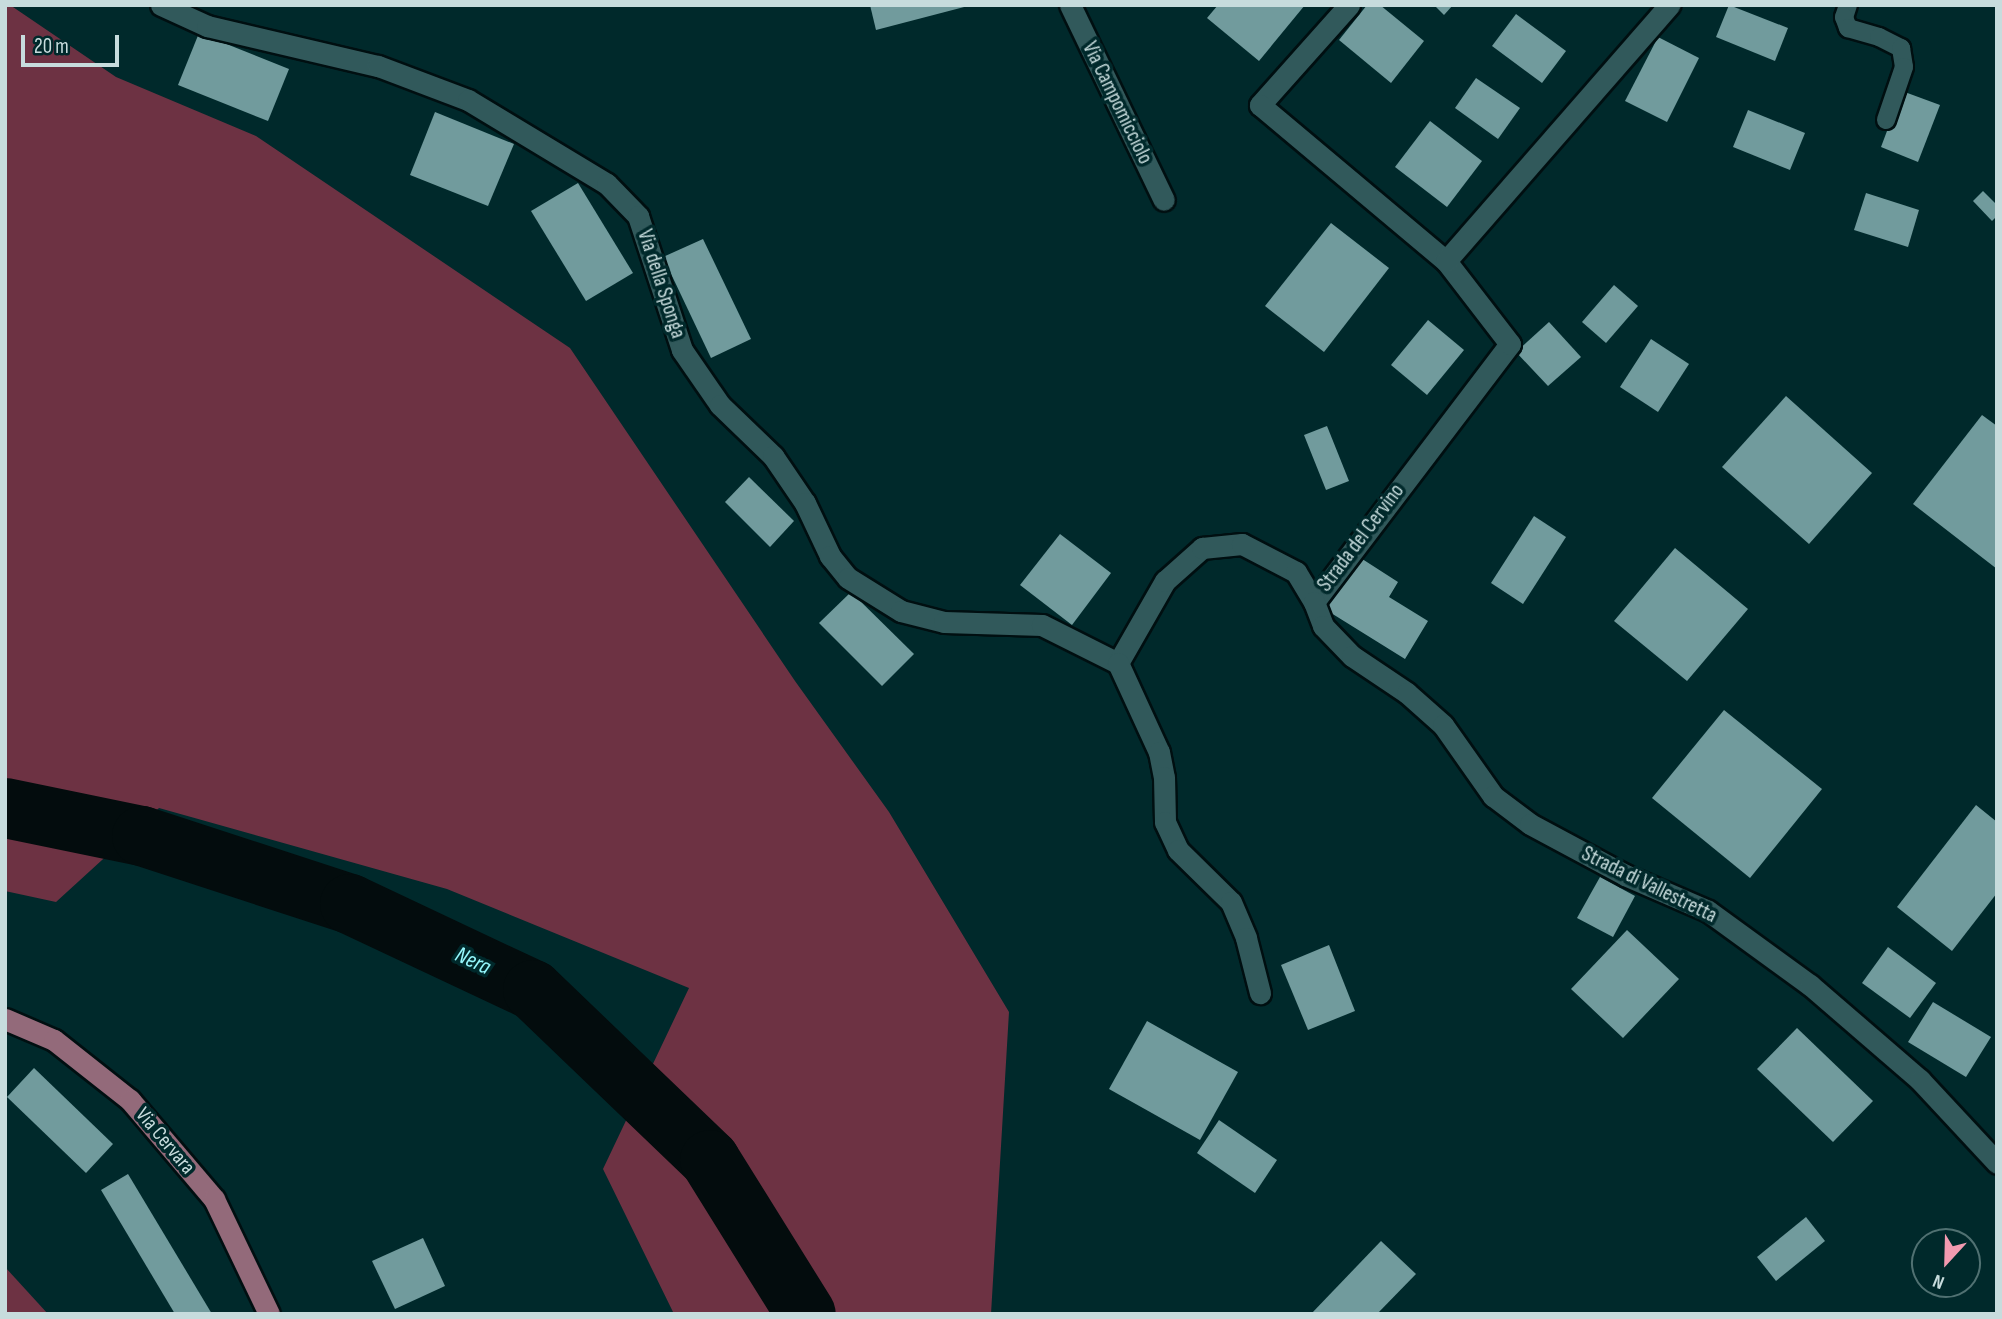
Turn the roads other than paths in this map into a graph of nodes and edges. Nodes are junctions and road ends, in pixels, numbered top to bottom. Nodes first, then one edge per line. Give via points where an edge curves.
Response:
1 (161, 5) edge
2 (1070, 5) edge
3 (1349, 5) edge
4 (1669, 5) edge
5 (1848, 5) edge
6 (1886, 120) dead end
7 (1164, 200) dead end
8 (1447, 261) junction
9 (1314, 602) junction
10 (1118, 663) junction
11 (1260, 993) dead end
12 (5, 1019) edge
13 (1997, 1163) edge
14 (269, 1314) edge

1 - 10 street, Via della Sponga via 207,26 378,65 468,100 607,184 638,216 682,350 720,405 773,456 805,503 830,556 848,578 901,611 944,622 1042,625
2 - 7 street, Via Campomicciolo
3 - 8 street via 1260,105
4 - 8 street
5 - 6 lane via 1844,17 1848,27 1901,48 1904,68
8 - 9 street, Strada del Cervino via 1510,344
9 - 10 street, Strada del Cervino via 1296,572 1242,544 1202,548 1166,580
9 - 13 street, Strada di Vallestretta via 1323,626 1352,656 1407,693 1443,726 1493,796 1530,824 1613,869 1708,911 1799,976 1920,1080
10 - 11 street via 1159,752 1165,822 1178,850 1231,902
12 - 14 main road, Via Cervara via 54,1040 130,1100 214,1199

